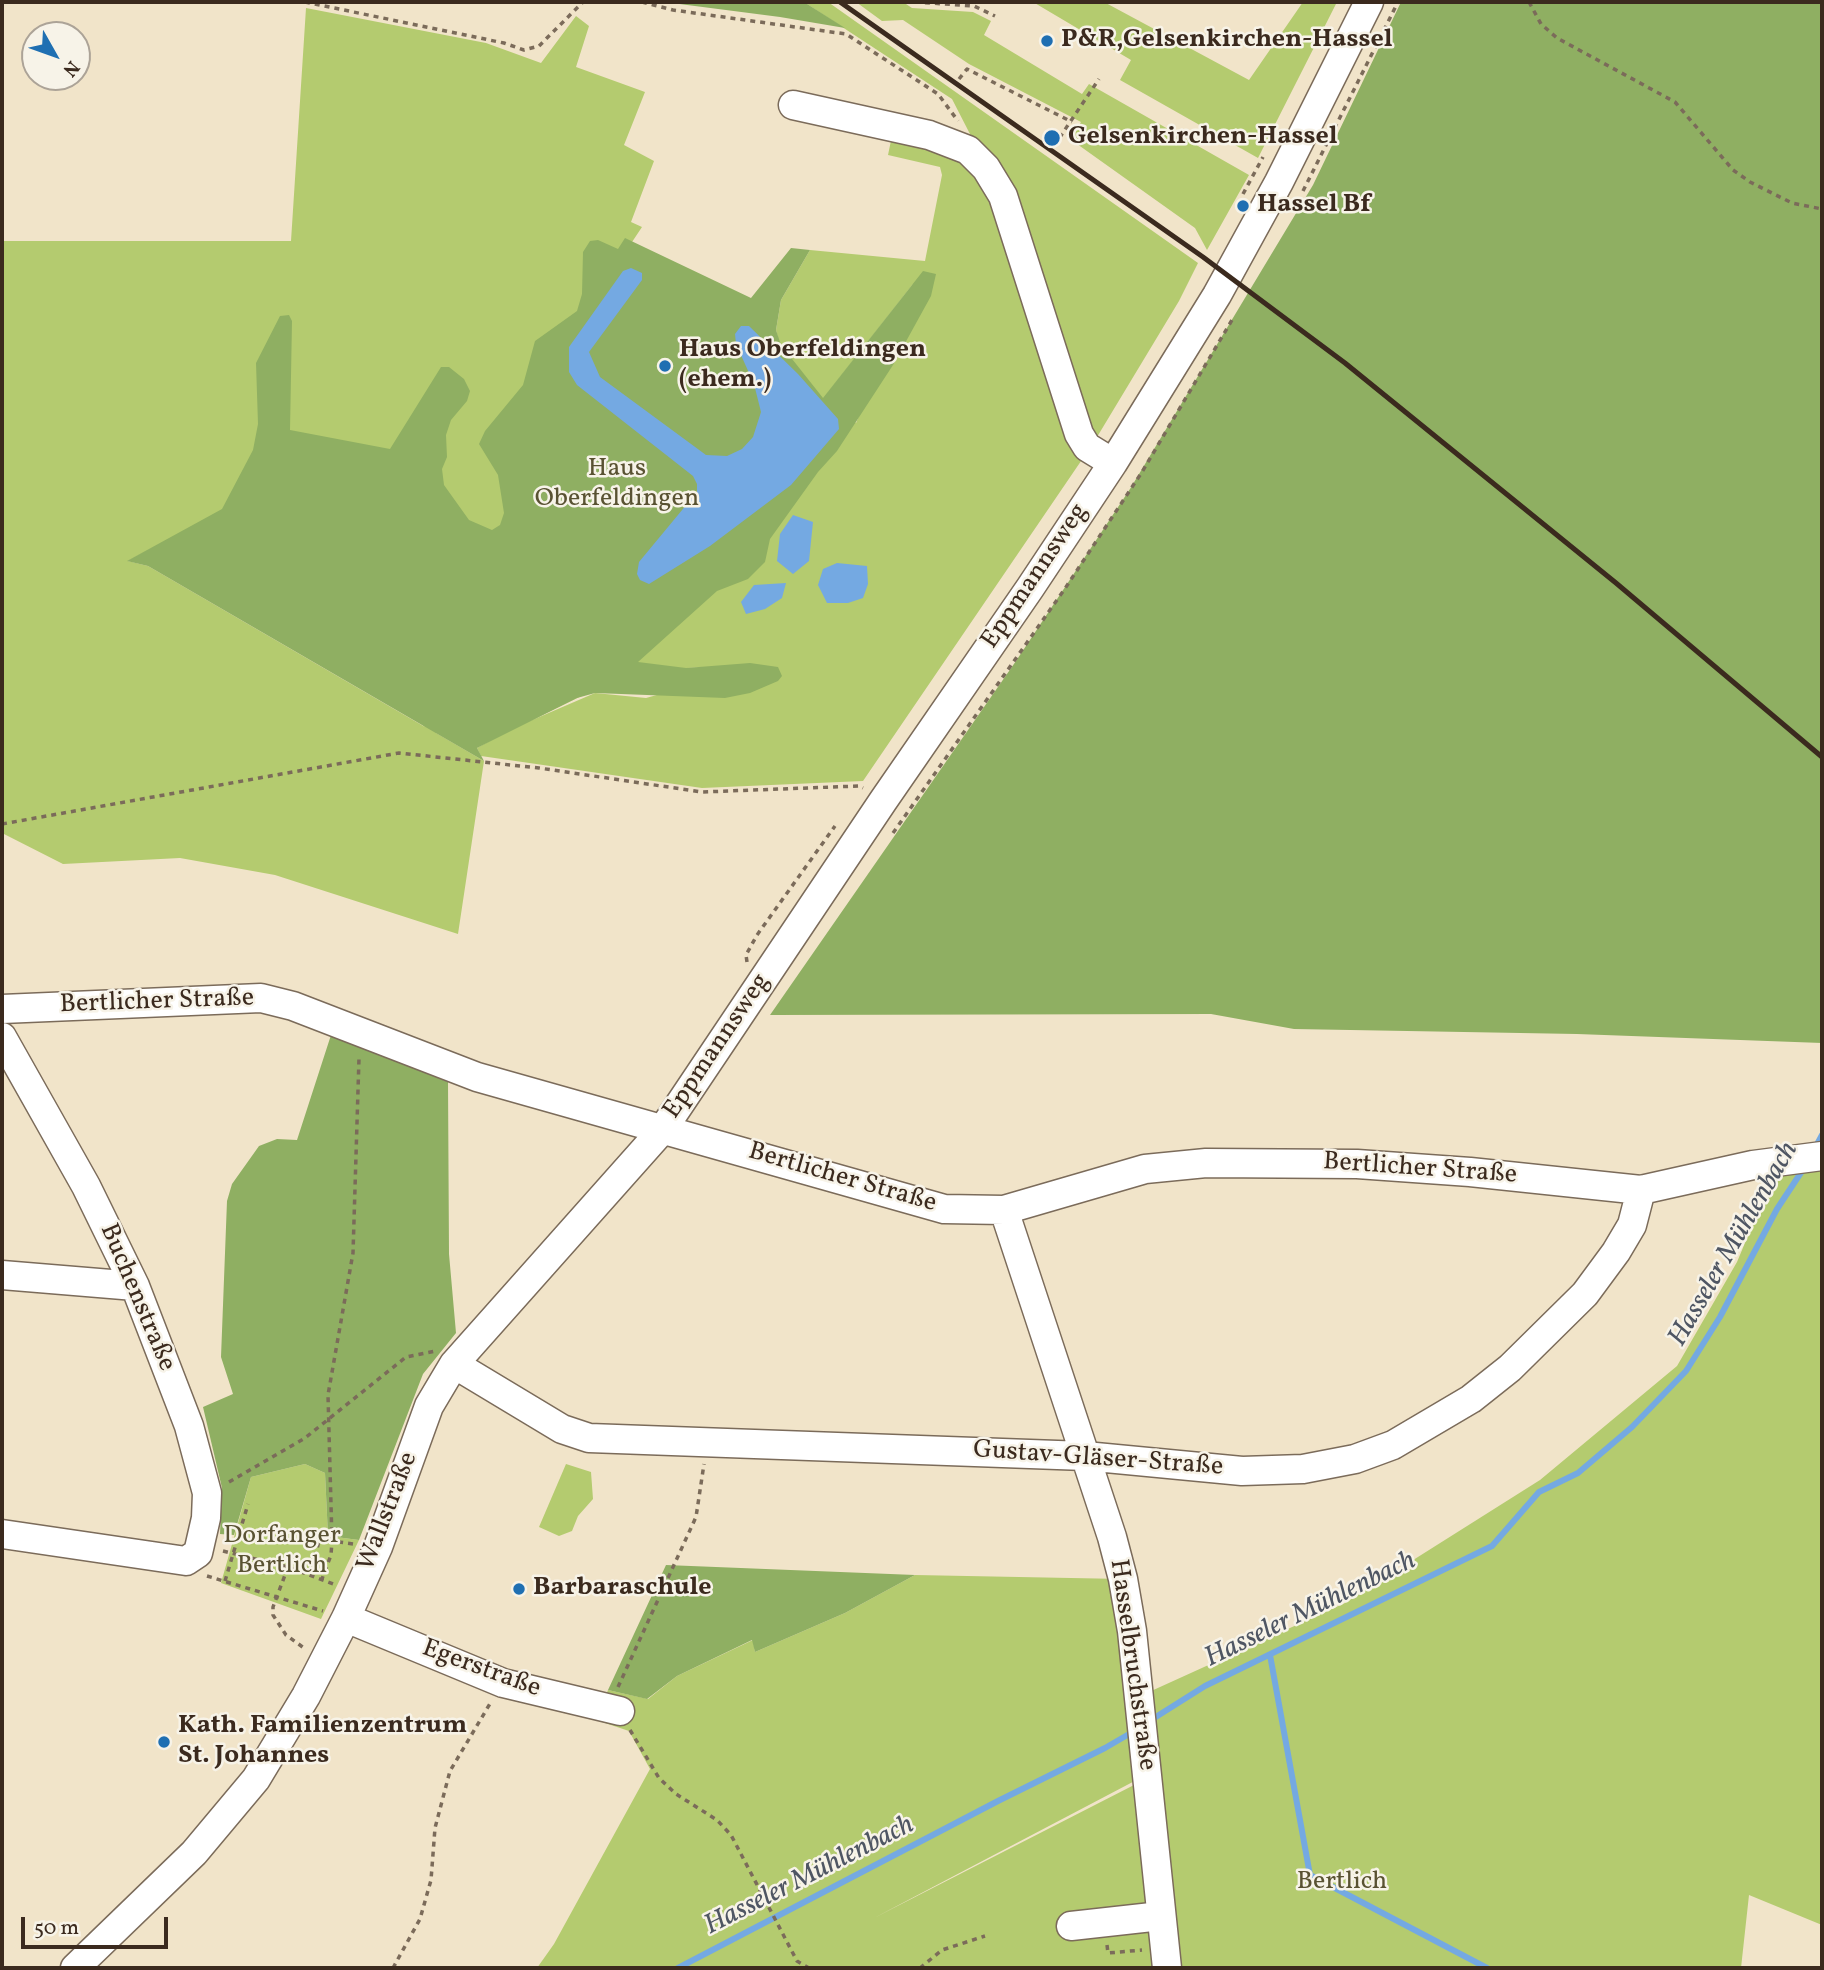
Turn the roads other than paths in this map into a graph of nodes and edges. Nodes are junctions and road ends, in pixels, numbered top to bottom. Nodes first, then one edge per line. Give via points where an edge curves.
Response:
1 (1369, 2) edge
2 (793, 105) dead end
3 (1113, 463) junction
4 (2, 1009) edge
5 (2, 1037) edge
6 (663, 1129) junction
7 (1812, 1157) edge
8 (1641, 1191) junction
9 (1004, 1210) junction
10 (2, 1275) edge
11 (135, 1286) junction
12 (457, 1361) junction
13 (1085, 1456) junction
14 (2, 1534) edge
15 (345, 1608) junction
16 (614, 1709) road end
17 (1161, 1916) junction
18 (1070, 1926) dead end
19 (75, 1968) edge
20 (1167, 1968) edge

1 - 3 street, Eppmannsweg via 1228,274
2 - 3 street via 929,135 968,150 990,174 1003,196 1079,434 1087,447
3 - 6 street, Eppmannsweg via 867,791
4 - 6 street, Bertlicher Straße via 261,998 477,1077
5 - 11 street, Buchenstraße via 86,1186
6 - 9 street, Bertlicher Straße via 944,1209
6 - 12 street, Wallstraße
7 - 8 street, Bertlicher Straße via 1741,1167
8 - 9 street, Bertlicher Straße via 1470,1171 1357,1164 1206,1163 1145,1169
8 - 13 street, Gustav-Gläser-Straße via 1632,1225 1616,1252 1548,1334 1471,1399 1393,1445 1355,1459 1242,1471
9 - 13 street, Hasselbruchstraße
10 - 11 street
11 - 14 street, Buchenstraße via 189,1426 207,1493 206,1546 186,1561
12 - 13 street, Gustav-Gläser-Straße via 562,1429 589,1438
12 - 15 street, Wallstraße via 429,1406
13 - 17 street, Hasselbruchstraße via 1122,1579 1132,1631
15 - 16 street, Egerstraße via 503,1683
15 - 19 street, Wallstraße via 306,1696 256,1779 194,1853
17 - 18 street
17 - 20 street, Hasselbruchstraße

